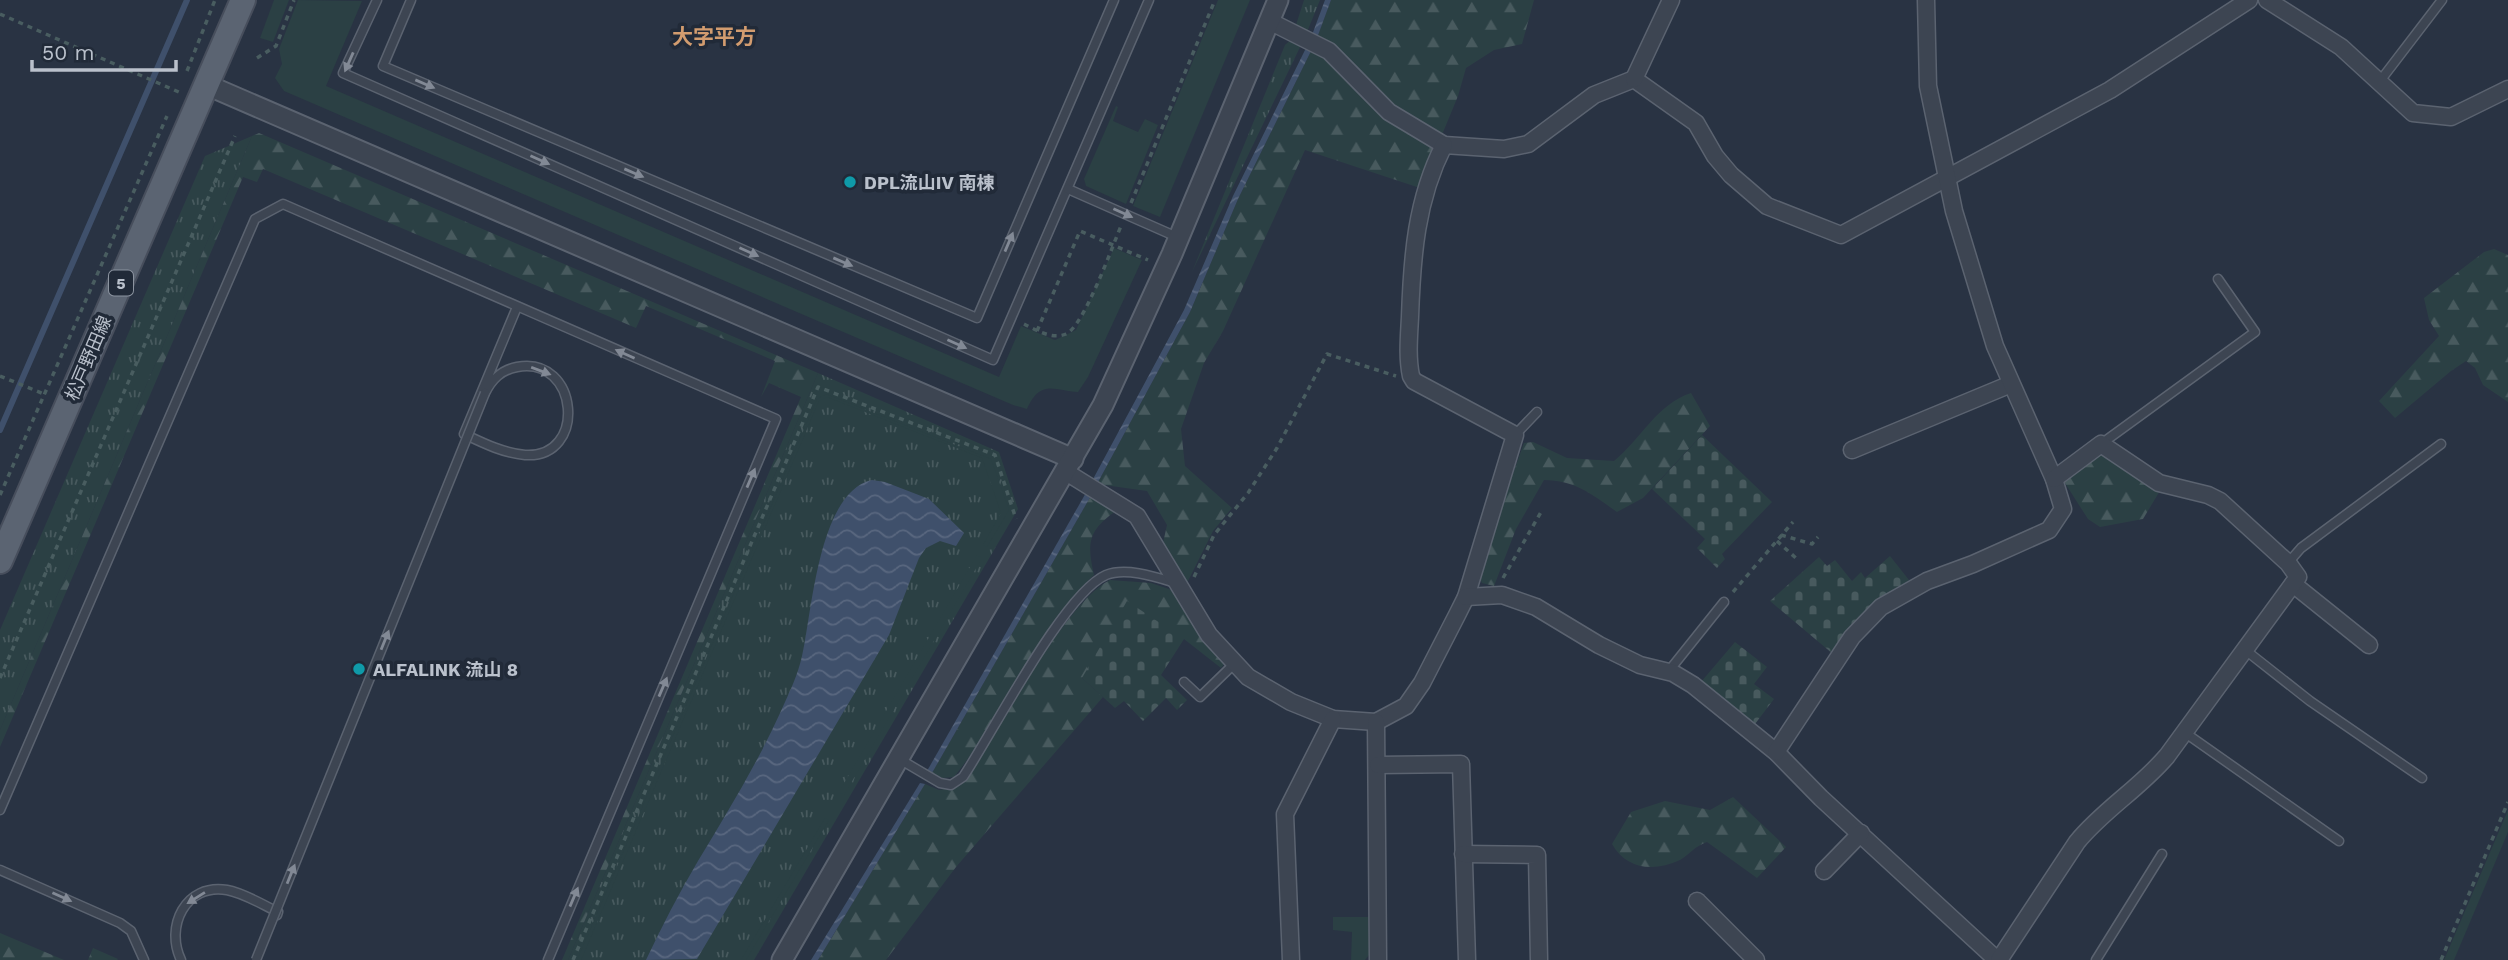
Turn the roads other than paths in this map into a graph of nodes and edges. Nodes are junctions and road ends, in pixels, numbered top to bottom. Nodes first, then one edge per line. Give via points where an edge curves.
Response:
1 (243, 0) edge
2 (377, 0) edge
3 (411, 0) edge
4 (1115, 0) edge
5 (1149, 0) edge
6 (1278, 0) edge
7 (1671, 0) edge
8 (1926, 0) edge
9 (2249, 0) edge
10 (2267, 0) edge
11 (2442, 0) edge
12 (1269, 21) junction
13 (1634, 79) junction
14 (2380, 81) junction
15 (207, 85) junction
16 (2508, 89) edge
17 (1444, 145) junction
18 (1946, 181) junction
19 (1068, 189) junction
20 (1179, 237) junction
21 (2218, 279) dead end
22 (517, 307) junction
23 (2011, 384) junction
24 (1537, 412) dead end
25 (1516, 435) junction
26 (2101, 444) junction
27 (2441, 444) dead end
28 (1853, 450) dead end
29 (1070, 465) junction
30 (2054, 479) junction
31 (0, 561) edge
32 (2288, 563) junction
33 (2293, 584) junction
34 (1182, 590) junction
35 (1466, 597) junction
36 (1724, 602) road end
37 (2369, 645) dead end
38 (2244, 649) junction
39 (1234, 664) junction
40 (1668, 672) junction
41 (1184, 682) dead end
42 (1333, 719) junction
43 (1376, 722) junction
44 (2184, 732) junction
45 (1776, 752) junction
46 (901, 760) junction
47 (1378, 765) junction
48 (2422, 778) dead end
49 (0, 810) edge
50 (1861, 833) junction
51 (2339, 841) dead end
52 (1463, 854) junction
53 (2162, 854) dead end
54 (0, 870) edge
55 (1824, 871) dead end
56 (1697, 901) dead end
57 (144, 960) edge
58 (181, 960) edge
59 (258, 960) edge
60 (548, 960) edge
61 (782, 960) edge
62 (1291, 960) edge
63 (1378, 960) edge
64 (1467, 960) edge
65 (1539, 960) edge
66 (1756, 960) edge
67 (1998, 960) edge
68 (2096, 960) edge

1 - 15 main road, 松戸野田線 / 5
2 -> 19 lane via 343,73 993,360
3 -> 4 lane via 383,66 976,318
5 - 19 lane
6 - 12 street
7 - 13 street
8 - 18 street via 1928,86
9 - 18 street via 2110,90
10 - 14 street via 2341,47
11 - 14 lane
12 - 17 street via 1343,62 1390,112
12 - 20 street
13 - 17 street via 1594,95 1528,144 1504,149
13 - 18 street via 1696,123 1731,175 1767,206 1841,235
14 - 16 street via 2413,113 2431,117 2469,111
15 - 29 street
15 - 31 main road, 松戸野田線 / 5
17 - 25 street via 1417,220 1408,364 1414,381
18 - 23 street via 1995,346
19 -> 20 lane
20 - 29 street via 1130,349
21 - 26 lane via 2255,332
22 - 49 lane via 284,204 255,219
59 -> 22 lane, bridge via 485,393 499,374 510,368 540,368 563,387 570,416 566,430 547,451 527,455 494,448 464,435
60 -> 22 lane via 776,419
23 - 28 street
23 - 30 street
24 - 25 lane
25 - 35 street
26 - 30 street
26 - 32 street via 2159,483 2220,501
27 - 32 lane via 2301,548
29 - 34 street via 1092,487 1137,516
29 - 46 street
30 - 45 street via 2063,509 2049,530 1927,581 1881,607 1852,637
32 - 33 street via 2298,577
33 - 37 street
33 - 38 street
34 - 39 street via 1209,635
34 - 46 lane via 1127,572 1107,575 1091,586 1056,628 963,777 951,785 940,783
35 - 40 street via 1494,595 1536,607 1599,645 1640,665
35 - 43 street via 1406,706
36 - 40 lane
38 - 44 street
38 - 48 lane
39 - 41 lane via 1200,697
39 - 42 street via 1269,690
40 - 45 street via 1693,685
42 - 43 street
42 - 62 street via 1285,814
43 - 47 street
44 - 51 lane
44 - 67 street via 2152,774 2077,842
45 - 50 street
46 - 61 street
47 - 52 street via 1461,764
47 - 63 street
50 - 55 street
50 - 67 street
52 - 64 street
52 - 65 street via 1537,855
53 - 68 lane
54 -> 57 lane via 120,923 131,931
56 - 66 street
59 -> 58 lane via 278,912 228,890 199,894 178,915 174,930

